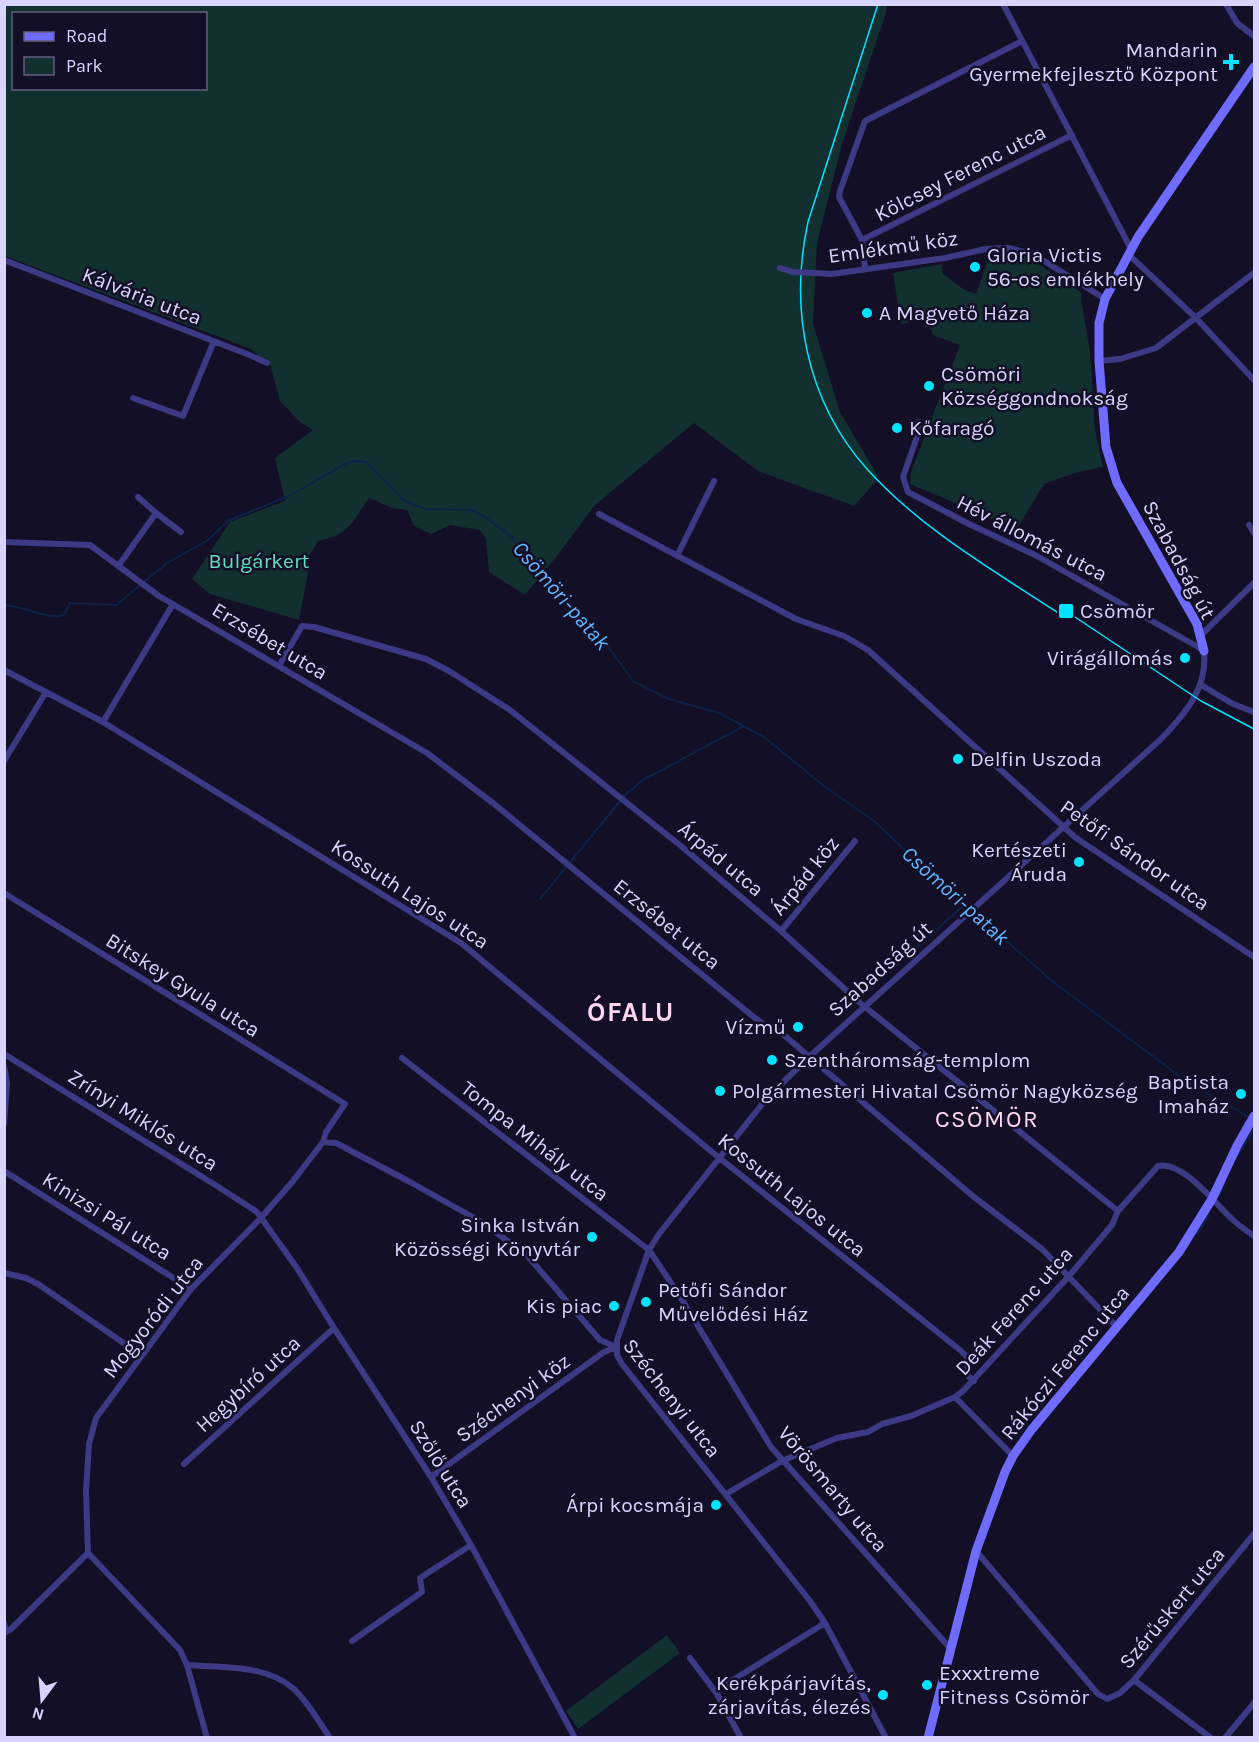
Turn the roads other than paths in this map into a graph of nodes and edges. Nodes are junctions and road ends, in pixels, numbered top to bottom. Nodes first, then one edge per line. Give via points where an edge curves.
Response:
1 (1003, 4) edge
2 (1226, 4) edge
3 (1254, 36) edge
4 (1022, 41) junction
5 (1254, 67) edge
6 (1072, 135) junction
7 (862, 240) junction
8 (1130, 252) junction
9 (4, 260) edge
10 (780, 267) dead end
11 (866, 269) junction
12 (1254, 273) edge
13 (1105, 299) junction
14 (1196, 318) junction
15 (214, 341) junction
16 (1099, 362) junction
17 (267, 363) dead end
18 (1254, 380) edge
19 (133, 398) dead end
20 (919, 422) dead end
21 (714, 481) dead end
22 (138, 497) dead end
23 (156, 513) junction
24 (599, 514) dead end
25 (1250, 525) dead end
26 (181, 532) dead end
27 (1254, 534) edge
28 (4, 542) edge
29 (677, 556) junction
30 (119, 565) junction
31 (1254, 583) edge
32 (173, 604) junction
33 (1200, 636) junction
34 (1204, 651) junction
35 (279, 666) junction
36 (4, 670) edge
37 (1201, 685) junction
38 (46, 692) junction
39 (1254, 712) edge
40 (103, 722) junction
41 (4, 761) edge
42 (1064, 828) junction
43 (855, 841) dead end
44 (4, 893) edge
45 (781, 931) junction
46 (1254, 957) edge
47 (865, 1007) junction
48 (4, 1054) edge
49 (809, 1057) junction
50 (402, 1058) dead end
51 (5, 1070) edge
52 (345, 1104) joint
53 (1253, 1119) edge
54 (4, 1124) edge
55 (323, 1142) junction
56 (719, 1156) junction
57 (4, 1171) edge
58 (1212, 1199) junction
59 (1118, 1210) junction
60 (260, 1219) junction
61 (1254, 1236) edge
62 (649, 1250) junction
63 (4, 1273) edge
64 (1070, 1276) junction
65 (191, 1289) junction
66 (1117, 1327) junction
67 (334, 1328) junction
68 (616, 1347) junction
69 (141, 1355) junction
70 (974, 1381) junction
71 (955, 1396) junction
72 (1013, 1456) junction
73 (782, 1461) junction
74 (184, 1464) dead end
75 (432, 1477) junction
76 (726, 1494) junction
77 (1254, 1534) edge
78 (471, 1545) junction
79 (976, 1551) junction
80 (88, 1553) junction
81 (4, 1623) edge
82 (825, 1623) junction
83 (352, 1641) dead end
84 (950, 1647) junction
85 (690, 1658) dead end
86 (187, 1665) junction
87 (1134, 1680) junction
88 (717, 1694) junction
89 (1254, 1703) edge
90 (207, 1737) edge
91 (330, 1737) edge
92 (575, 1737) edge
93 (741, 1737) edge
94 (886, 1737) edge
95 (928, 1737) edge
96 (1211, 1737) edge
97 (1225, 1737) edge

1 - 4 street
2 - 3 street via 1237,23
4 - 6 street
4 - 7 street via 865,121 839,197
5 - 8 street, Szabadság út
6 - 7 street, Kölcsey Ferenc utca
6 - 8 street
7 - 11 street
8 - 13 street, Szabadság út
8 - 14 street
9 - 15 street, Kálvária utca
10 - 11 street, Emlékmű köz, bridge via 793,272 832,274
11 - 13 street, Emlékmű köz via 1008,248 1033,254
12 - 14 street
13 - 16 street, Szabadság út via 1099,323
14 - 16 street via 1156,348
14 - 18 street
15 - 17 street, Kálvária utca
15 - 19 street via 183,416
16 - 33 street, Szabadság út via 1104,434 1112,470
20 - 34 street, Hév állomás utca via 903,477 908,492 1037,556
21 - 29 street
22 - 23 street
23 - 26 street
23 - 30 street
24 - 29 street, Petőfi Sándor utca
25 - 27 street
28 - 30 street, Erzsébet utca via 90,545
29 - 42 street, Petőfi Sándor utca via 796,619 844,636 868,650
30 - 32 street, Erzsébet utca
31 - 33 street
32 - 35 street, Erzsébet utca
32 - 40 street
33 - 34 street, Szabadság út
34 - 37 street, Szabadság út
35 - 45 street, Árpád utca via 302,626 426,659 449,671 510,710
35 - 49 street, Erzsébet utca via 428,753 755,1018 778,1030
36 - 38 street, Kossuth Lajos utca
37 - 39 street
37 - 42 street, Szabadság út via 1192,703 1161,739
38 - 40 street, Kossuth Lajos utca
38 - 41 street
40 - 56 street, Kossuth Lajos utca via 461,943
42 - 46 street, Petőfi Sándor utca
42 - 47 street, Szabadság út
43 - 45 street, Árpád köz
44 - 52 street, Bitskey Gyula utca
45 - 47 street, Árpád utca
47 - 49 street, Szabadság út
47 - 59 street, Árpád utca
48 - 60 street, Zrínyi Miklós utca via 217,1186 257,1212
49 - 56 street, Szabadság út via 767,1098
49 - 64 street, Erzsébet utca
50 - 62 street, Tompa Mihály utca
51 - 54 street
52 - 55 street, Mogyoródi utca
53 - 58 street, Rákóczi Ferenc utca
55 - 60 street, Mogyoródi utca
55 - 68 street, Széchenyi utca via 336,1143 410,1182 504,1238 526,1254 600,1340
56 - 62 street, Szabadság út
56 - 70 street, Kossuth Lajos utca via 960,1350 967,1357 968,1376
57 - 65 street, Kinizsi Pál utca
58 - 59 street, Deák Ferenc utca via 1178,1171 1161,1165
58 - 61 street
58 - 66 street, Rákóczi Ferenc utca via 1179,1252
59 - 64 street, Deák Ferenc utca via 1112,1226
60 - 65 street, Mogyoródi utca
60 - 67 street, Szőlő utca via 297,1268
62 - 68 street, Szabadság út
62 - 73 street, Vörösmarty utca
63 - 69 street via 38,1284
64 - 66 street, Erzsébet utca
64 - 70 street, Deák Ferenc utca
65 - 69 street, Mogyoródi utca
66 - 72 street, Rákóczi Ferenc utca
67 - 74 street, Hegybíró utca
67 - 75 street, Szőlő utca
68 - 75 street, Széchenyi köz
68 - 76 street, Széchenyi utca via 622,1364
69 - 80 street, Mogyoródi utca via 96,1418 89,1444
70 - 71 street, Deák Ferenc utca
71 - 72 street
71 - 73 street, Deák Ferenc utca via 911,1416 868,1432 837,1438
72 - 79 street, Rákóczi Ferenc utca
73 - 76 street, Deák Ferenc utca
73 - 84 street, Vörösmarty utca
75 - 78 street, Szőlő utca
76 - 82 street, Széchenyi utca
77 - 87 street, Szérűskert utca
78 - 83 street via 420,1578 422,1592
78 - 92 street, Szőlő utca
79 - 84 street, Rákóczi Ferenc utca
79 - 87 street, Szérűskert utca via 1104,1699
80 - 81 street via 6,1632
80 - 86 street via 180,1650
82 - 88 street via 725,1684
82 - 94 street, Széchenyi utca
84 - 95 street, Rákóczi Ferenc utca
85 - 88 street
86 - 90 street
86 - 91 street via 251,1670 275,1677 295,1689
87 - 96 street
88 - 93 street
89 - 97 street

